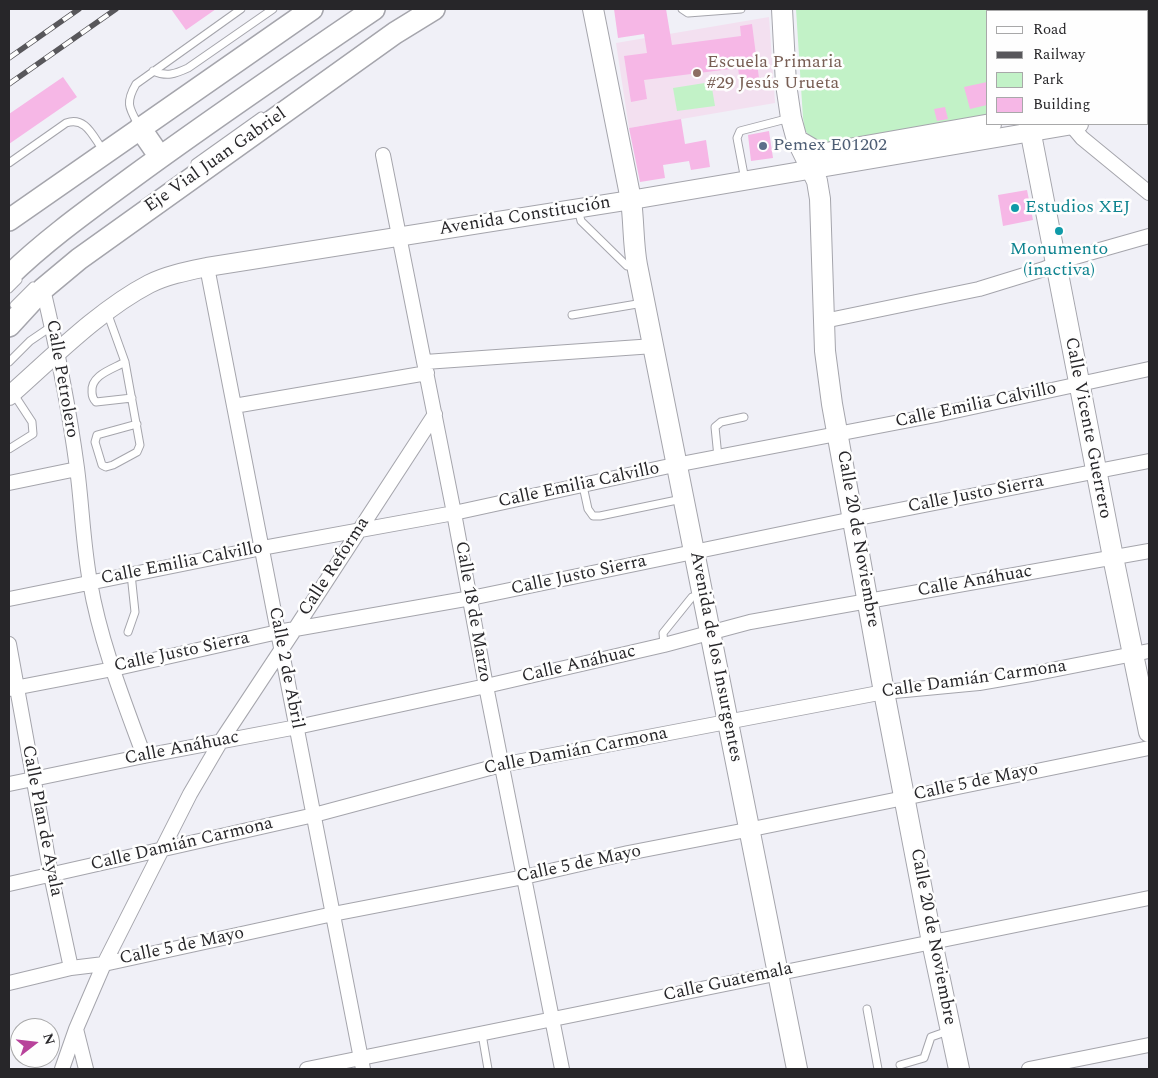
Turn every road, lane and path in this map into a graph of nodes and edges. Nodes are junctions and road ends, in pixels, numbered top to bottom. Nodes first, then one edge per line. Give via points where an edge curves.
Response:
1 (241, 9) edge
2 (273, 9) edge
3 (312, 9) edge
4 (374, 9) edge
5 (434, 9) edge
6 (579, 9) edge
7 (593, 9) edge
8 (682, 9) edge
9 (741, 9) edge
10 (782, 9) edge
11 (395, 33) junction
12 (362, 46) dead end
13 (153, 71) junction
14 (268, 111) dead end
15 (790, 118) junction
16 (986, 125) edge
17 (1063, 125) edge
18 (1075, 125) edge
19 (140, 128) junction
20 (1029, 128) edge
21 (797, 140) junction
22 (105, 153) junction
23 (384, 154) dead end
24 (160, 157) junction
25 (9, 163) edge
26 (191, 166) dead end
27 (812, 169) junction
28 (745, 180) junction
29 (1149, 193) edge
30 (625, 201) junction
31 (578, 208) junction
32 (9, 220) edge
33 (1149, 236) edge
34 (400, 237) junction
35 (1055, 264) junction
36 (637, 265) junction
37 (207, 267) junction
38 (16, 276) edge
39 (42, 284) junction
40 (9, 289) edge
41 (645, 303) junction
42 (9, 311) edge
43 (107, 312) junction
44 (572, 315) dead end
45 (824, 321) junction
46 (9, 326) edge
47 (52, 326) junction
48 (654, 346) junction
49 (58, 353) junction
50 (9, 362) edge
51 (126, 362) junction
52 (426, 367) junction
53 (1149, 370) edge
54 (1079, 384) junction
55 (11, 394) edge
56 (132, 398) junction
57 (234, 406) junction
58 (435, 414) junction
59 (744, 417) dead end
60 (137, 424) junction
61 (838, 433) junction
62 (9, 449) edge
63 (718, 458) junction
64 (1149, 461) edge
65 (678, 465) junction
66 (77, 469) junction
67 (1096, 472) junction
68 (9, 483) edge
69 (583, 486) junction
70 (684, 498) junction
71 (454, 513) junction
72 (853, 519) junction
73 (358, 530) junction
74 (262, 548) junction
75 (1149, 551) edge
76 (695, 552) junction
77 (1113, 557) junction
78 (131, 574) junction
79 (90, 582) junction
80 (704, 595) junction
81 (471, 598) junction
82 (9, 599) edge
83 (868, 602) junction
84 (296, 629) junction
85 (128, 632) dead end
86 (278, 632) junction
87 (711, 632) junction
88 (9, 644) edge
89 (664, 645) junction
90 (281, 650) junction
91 (1141, 652) edge
92 (114, 669) junction
93 (486, 686) junction
94 (13, 688) edge
95 (884, 692) junction
96 (727, 722) junction
97 (297, 727) junction
98 (1149, 732) edge
99 (220, 741) junction
100 (1149, 748) edge
101 (144, 756) junction
102 (501, 765) junction
103 (33, 780) junction
104 (9, 784) edge
105 (905, 798) junction
106 (314, 815) junction
107 (749, 830) junction
108 (161, 850) junction
109 (51, 875) junction
110 (524, 877) junction
111 (9, 884) edge
112 (1149, 898) edge
113 (333, 914) junction
114 (932, 942) junction
115 (104, 964) junction
116 (71, 968) junction
117 (777, 973) junction
118 (9, 983) edge
119 (866, 1009) dead end
120 (551, 1021) junction
121 (76, 1029) junction
122 (951, 1030) junction
123 (482, 1034) junction
124 (1149, 1045) edge
125 (362, 1064) edge
126 (900, 1065) dead end
127 (62, 1069) edge
128 (86, 1069) edge
129 (307, 1069) edge
130 (488, 1069) edge
131 (562, 1069) edge
132 (797, 1069) edge
133 (878, 1069) edge
134 (959, 1069) edge
135 (1029, 1069) edge

1 - 13 lane
2 - 13 lane via 183,70 172,75
3 - 19 main road
4 - 24 main road, Eje Vial Juan Gabriel
5 - 11 main road, Eje Vial Juan Gabriel
6 - 30 main road, Avenida de los Insurgentes
7 - 30 main road, Avenida de los Insurgentes
8 - 9 lane via 688,13
10 - 15 main road, Calle 20 de Noviembre
11 - 12 lane
11 - 39 main road, Eje Vial Juan Gabriel
13 - 19 lane via 136,84 128,102
14 - 26 lane
15 - 21 main road, Calle 20 de Noviembre
15 - 28 lane via 740,131 737,138
16 - 21 main road via 826,153
17 - 20 street, Avenida Constitución
18 - 29 street via 1082,138
19 - 22 main road
19 - 24 main road
20 - 27 street, Avenida Constitución
20 - 35 main road, Calle Vicente Guerrero
21 - 27 main road, Calle 20 de Noviembre
22 - 25 lane via 86,126 72,121
22 - 32 main road
23 - 34 street, Calle 18 de Marzo
24 - 38 main road, Eje Vial Juan Gabriel via 52,238
27 - 28 street, Avenida Constitución
27 - 45 main road, Calle 20 de Noviembre via 820,199
28 - 30 street, Avenida Constitución
30 - 31 street, Avenida Constitución
30 - 36 main road, Avenida de los Insurgentes via 634,225
31 - 34 street, Avenida Constitución
31 - 36 lane via 581,221 627,266
33 - 35 street
34 - 37 street, Avenida Constitución
34 - 52 street, Calle 18 de Marzo
35 - 45 street via 973,291
35 - 54 main road, Calle Vicente Guerrero
36 - 41 main road, Avenida de los Insurgentes
37 - 43 street, Avenida Constitución via 148,284
37 - 57 street, Calle 2 de Abril
38 - 40 lane
39 - 42 lane via 26,292
39 - 46 main road, Eje Vial Juan Gabriel
39 - 47 street, Calle Petrolero
41 - 44 lane
41 - 48 main road, Avenida de los Insurgentes
43 - 49 street, Avenida Constitución
43 - 51 lane
45 - 61 main road, Calle 20 de Noviembre via 827,371
47 - 49 street, Calle Petrolero
47 - 50 lane via 30,341
48 - 52 street
48 - 65 main road, Avenida de los Insurgentes
49 - 55 street, Avenida Constitución
49 - 66 street, Calle Petrolero
51 - 56 lane
51 - 56 lane via 94,380 92,396 96,402
52 - 57 street
52 - 58 street, Calle 18 de Marzo
53 - 54 street, Calle Emilia Calvillo
54 - 61 street, Calle Emilia Calvillo
54 - 67 main road, Calle Vicente Guerrero
55 - 62 lane via 32,422 34,434
56 - 60 lane
57 - 74 street, Calle 2 de Abril
58 - 71 street, Calle 18 de Marzo
58 - 73 street, Calle Reforma
59 - 63 lane via 721,422 715,427
60 - 60 lane via 97,435 95,442 102,465 110,467 139,449
61 - 63 street, Calle Emilia Calvillo
61 - 72 main road, Calle 20 de Noviembre
63 - 65 street, Calle Emilia Calvillo
64 - 67 street, Calle Justo Sierra
65 - 69 street, Calle Emilia Calvillo
65 - 70 main road, Avenida de los Insurgentes
66 - 68 street
66 - 79 street, Calle Petrolero
67 - 72 street, Calle Justo Sierra
67 - 77 main road, Calle Vicente Guerrero
69 - 70 lane via 588,509 593,516
69 - 71 street, Calle Emilia Calvillo
70 - 76 main road, Avenida de los Insurgentes
71 - 73 street, Calle Emilia Calvillo
71 - 81 street, Calle 18 de Marzo
72 - 76 street, Calle Justo Sierra
72 - 83 main road, Calle 20 de Noviembre
73 - 74 street, Calle Emilia Calvillo
73 - 84 street, Calle Reforma
74 - 78 street, Calle Emilia Calvillo
74 - 86 street, Calle 2 de Abril
75 - 77 street, Calle Anáhuac
76 - 80 main road, Avenida de los Insurgentes
76 - 81 street, Calle Justo Sierra
77 - 83 street, Calle Anáhuac
77 - 91 main road, Calle Vicente Guerrero
78 - 79 street, Calle Emilia Calvillo
78 - 85 lane via 136,612
79 - 82 street, Calle Emilia Calvillo
79 - 92 street, Calle Petrolero
80 - 87 main road, Avenida de los Insurgentes
80 - 89 lane via 692,597 663,634
81 - 84 street, Calle Justo Sierra
81 - 93 street, Calle 18 de Marzo
83 - 87 street, Calle Anáhuac via 750,622
83 - 95 main road, Calle 20 de Noviembre
84 - 86 street, Calle Justo Sierra
84 - 90 street, Calle Reforma
86 - 90 street, Calle 2 de Abril
86 - 92 street, Calle Justo Sierra
87 - 89 street, Calle Anáhuac
87 - 96 main road, Avenida de los Insurgentes
88 - 94 street, Calle Plan de Ayala
89 - 93 street, Calle Anáhuac
90 - 97 street, Calle 2 de Abril
90 - 99 street, Calle Reforma
91 - 95 street, Calle Damián Carmona via 978,683
91 - 98 main road, Calle Vicente Guerrero
92 - 94 street, Calle Justo Sierra
92 - 101 street, Calle Petrolero
93 - 97 street, Calle Anáhuac
93 - 102 street, Calle 18 de Marzo
94 - 103 street, Calle Plan de Ayala
95 - 96 street, Calle Damián Carmona
95 - 105 main road, Calle 20 de Noviembre
96 - 102 street, Calle Damián Carmona
96 - 107 main road, Avenida de los Insurgentes
97 - 99 street, Calle Anáhuac
97 - 106 street, Calle 2 de Abril
99 - 101 street, Calle Anáhuac
99 - 108 street, Calle Reforma
100 - 105 street, Calle 5 de Mayo
101 - 103 street, Calle Anáhuac
102 - 106 street, Calle Damián Carmona
102 - 110 street, Calle 18 de Marzo
103 - 104 street, Calle Anáhuac
103 - 109 street, Calle Plan de Ayala
105 - 107 street, Calle 5 de Mayo
105 - 114 main road, Calle 20 de Noviembre
106 - 108 street, Calle Damián Carmona
106 - 113 street, Calle 2 de Abril
107 - 110 street, Calle 5 de Mayo
107 - 117 main road, Avenida de los Insurgentes
108 - 109 street, Calle Damián Carmona
108 - 115 street, Calle Reforma
109 - 111 street, Calle Damián Carmona
109 - 116 street, Calle Plan de Ayala
110 - 113 street, Calle 5 de Mayo
110 - 120 street, Calle 18 de Marzo
112 - 114 street, Calle Guatemala
113 - 115 street, Calle 5 de Mayo
113 - 125 street, Calle 2 de Abril
114 - 117 street, Calle Guatemala
114 - 122 main road, Calle 20 de Noviembre
115 - 116 street, Calle 5 de Mayo
115 - 121 street, Calle Reforma
116 - 118 street, Calle 5 de Mayo
117 - 120 street, Calle Guatemala
117 - 132 main road, Avenida de los Insurgentes
119 - 133 lane
120 - 123 street, Calle Guatemala
120 - 131 street, Calle 18 de Marzo
121 - 127 street, Calle Reforma
121 - 128 street
122 - 126 lane via 931,1037 924,1058
122 - 134 main road, Calle 20 de Noviembre
123 - 125 street, Calle Guatemala
123 - 130 lane
124 - 135 street
125 - 129 street, Calle Guatemala

